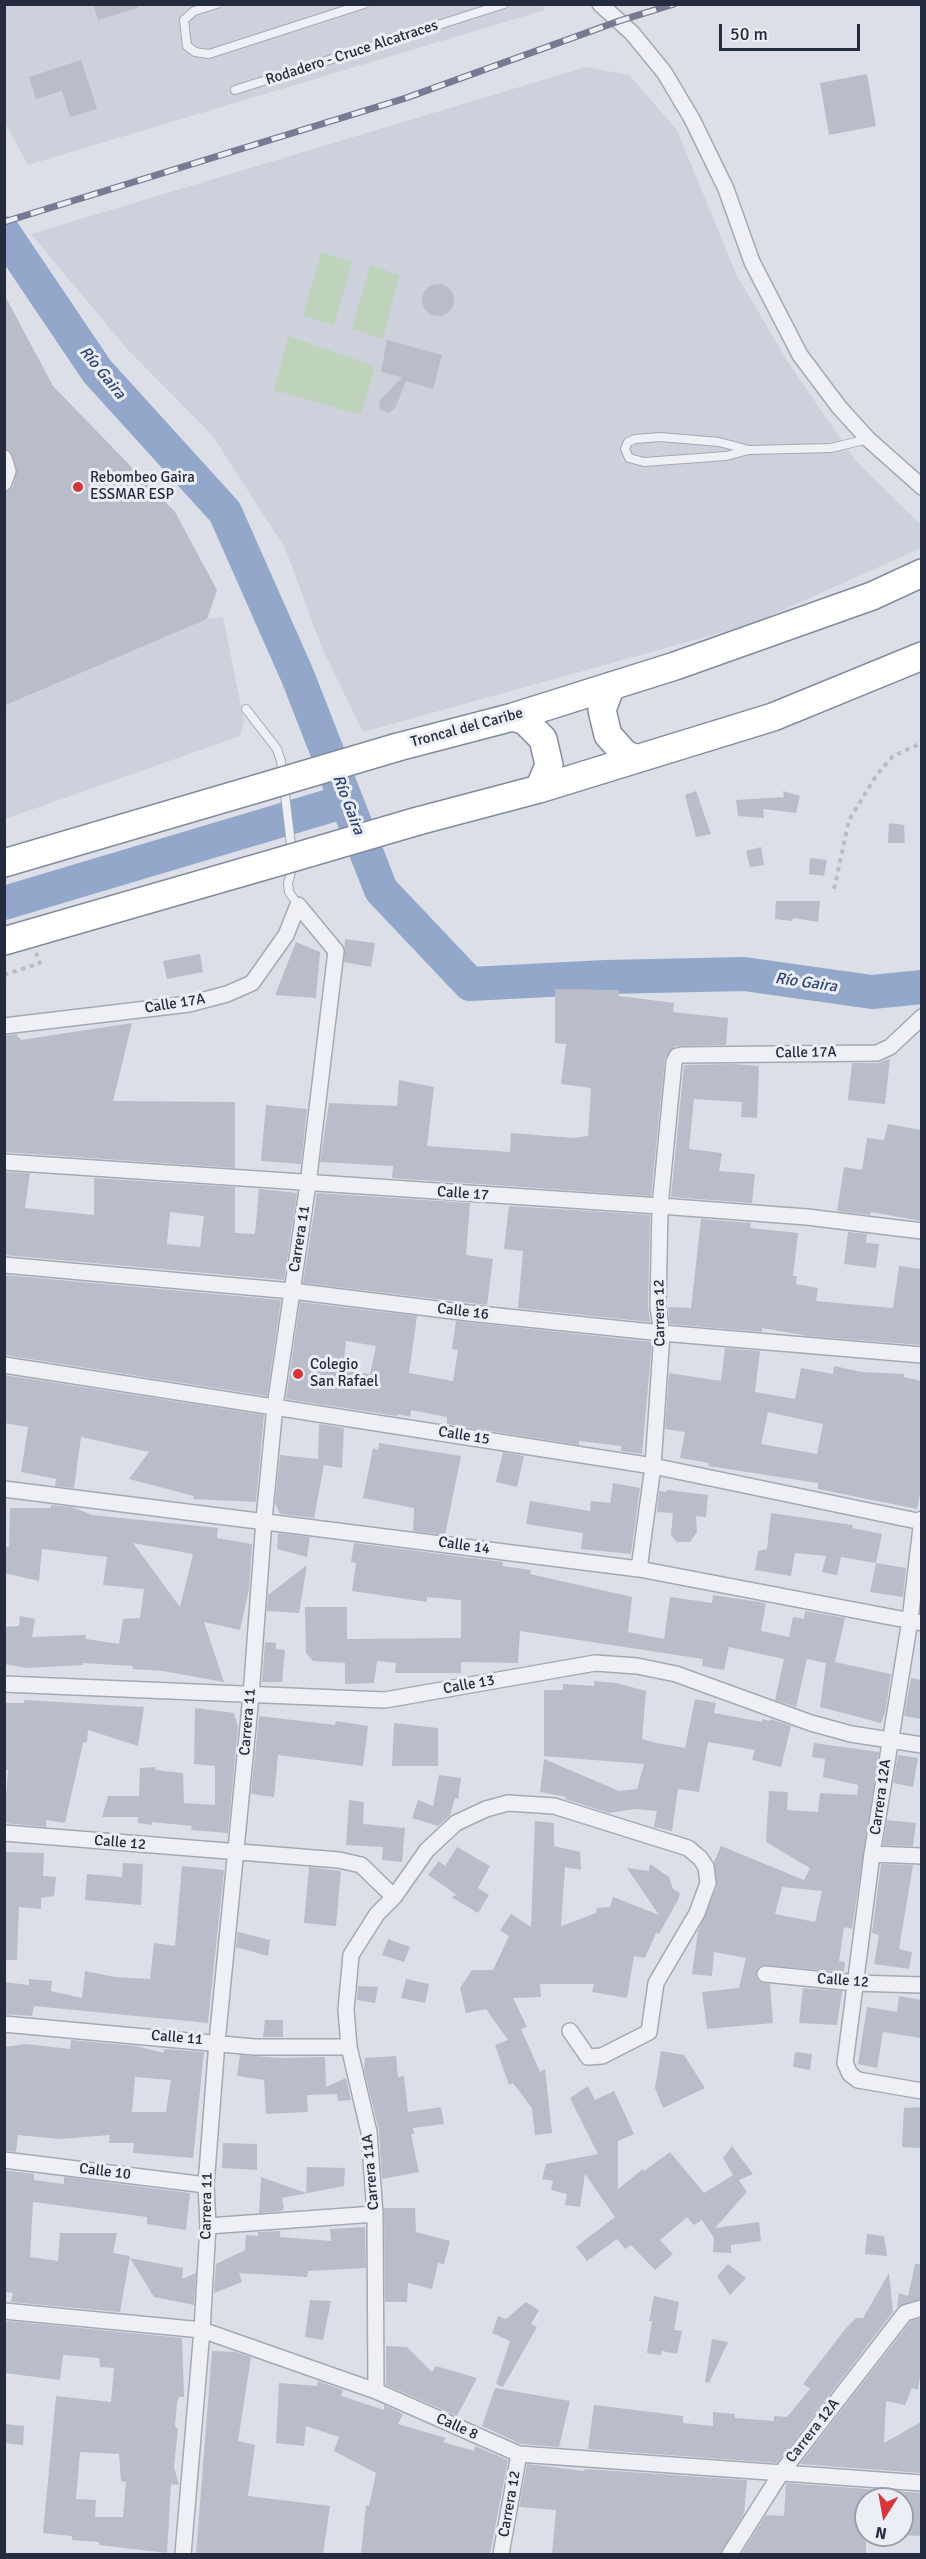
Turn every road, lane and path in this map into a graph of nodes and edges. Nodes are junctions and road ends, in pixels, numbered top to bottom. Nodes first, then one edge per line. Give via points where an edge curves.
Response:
1 (217, 4) edge
2 (364, 4) edge
3 (504, 4) edge
4 (603, 5) edge
5 (235, 90) dead end
6 (868, 439) junction
7 (749, 450) junction
8 (4, 458) edge
9 (4, 483) edge
10 (921, 487) edge
11 (921, 573) edge
12 (921, 656) edge
13 (921, 674) edge
14 (610, 686) junction
15 (246, 709) dead end
16 (513, 717) junction
17 (772, 717) junction
18 (921, 743) edge
19 (637, 759) junction
20 (539, 789) junction
21 (4, 863) edge
22 (834, 889) dead end
23 (298, 905) junction
24 (15, 948) edge
25 (4, 975) edge
26 (921, 1017) edge
27 (4, 1026) edge
28 (677, 1056) joint
29 (4, 1162) edge
30 (308, 1184) junction
31 (660, 1206) junction
32 (921, 1232) edge
33 (4, 1264) edge
34 (292, 1291) junction
35 (662, 1333) junction
36 (921, 1355) edge
37 (4, 1365) edge
38 (275, 1406) junction
39 (653, 1466) junction
40 (4, 1489) edge
41 (264, 1520) junction
42 (921, 1521) edge
43 (639, 1569) junction
44 (916, 1622) edge
45 (4, 1684) edge
46 (251, 1696) junction
47 (889, 1741) junction
48 (921, 1745) edge
49 (4, 1833) edge
50 (236, 1852) junction
51 (873, 1854) junction
52 (921, 1856) edge
53 (394, 1897) junction
54 (765, 1974) dead end
55 (855, 1983) junction
56 (921, 1986) edge
57 (4, 2024) edge
58 (570, 2031) dead end
59 (217, 2042) junction
60 (349, 2047) junction
61 (921, 2091) edge
62 (4, 2160) edge
63 (206, 2185) junction
64 (375, 2214) junction
65 (208, 2226) junction
66 (921, 2308) edge
67 (4, 2311) edge
68 (202, 2330) junction
69 (376, 2391) junction
70 (519, 2454) junction
71 (781, 2473) junction
72 (921, 2483) edge
73 (183, 2554) edge
74 (501, 2554) edge
75 (730, 2554) edge

1 - 2 lane via 194,11 184,20 187,46 195,52 209,54
3 - 5 lane, Rodadero - Cruce Alcatraces
4 - 6 street via 664,72 721,179 752,262 800,356
6 - 7 lane via 831,448
6 - 10 street
7 - 7 lane via 726,456 644,462 629,458 625,449 635,439 660,437 719,442
8 - 9 street via 8,471
11 - 14 highway, Troncal del Caribe via 872,596
12 - 17 highway
13 - 17 highway via 872,692
14 - 16 highway, Troncal del Caribe
14 - 19 highway via 602,710 608,735 620,750
15 - 23 lane via 277,749 281,761 294,862 288,883
16 - 20 highway via 525,721 543,739 549,765
16 - 21 highway, Troncal del Caribe, bridge
17 - 19 highway
18 - 22 path via 894,756 849,820
19 - 20 highway
20 - 24 highway, bridge via 278,862
23 - 27 street, Calle 17A via 286,935 252,983 227,994 189,1004
23 - 30 street, Carrera 11 via 336,951
24 - 25 path via 35,951 40,963
26 - 28 street, Calle 17A via 890,1047 878,1053
28 - 31 street, Carrera 12
29 - 30 street, Calle 17
30 - 31 street, Calle 17
30 - 34 street, Carrera 11
31 - 32 street, Calle 17 via 807,1217
31 - 35 street, Carrera 12 via 658,1307
33 - 34 street, Calle 16
34 - 35 street, Calle 16
34 - 38 street, Carrera 11
35 - 36 street, Calle 16
35 - 39 street, Carrera 12
37 - 38 street, Calle 15
38 - 39 street, Calle 15
38 - 41 street, Carrera 11
39 - 42 street, Calle 15
39 - 43 street, Carrera 12
40 - 41 street, Calle 14
41 - 43 street, Calle 14
41 - 46 street, Carrera 11
42 - 44 street, Carrera 12A
43 - 44 street, Calle 14
44 - 47 street, Carrera 12A
45 - 46 street, Calle 13
46 - 47 street, Calle 13 via 385,1700 596,1663 676,1674 811,1723
46 - 50 street, Carrera 11
47 - 48 street, Calle 13
47 - 51 street, Carrera 12A
49 - 50 street, Calle 12
50 - 53 street, Calle 12 via 361,1865
50 - 59 street, Carrera 11
51 - 52 street
51 - 55 street, Carrera 12A
53 - 58 street via 427,1850 456,1823 508,1803 554,1806 688,1848 706,1867 708,1883 697,1913 656,1983 649,2032 602,2056 588,2057
53 - 60 street, Carrera 11A via 377,1914 351,1955 346,2010
54 - 55 street, Calle 12
55 - 56 street, Calle 12
55 - 61 street, Carrera 12A via 845,2063 850,2074 868,2084
57 - 59 street, Calle 11
59 - 60 street, Calle 11 via 254,2047
59 - 63 street, Carrera 11
60 - 64 street, Carrera 11A via 369,2132
62 - 63 street, Calle 10
63 - 65 street, Carrera 11
64 - 65 street
64 - 69 street, Carrera 11A
65 - 68 street, Carrera 11
66 - 71 street, Carrera 12A via 904,2313
67 - 68 street, Calle 8
68 - 69 street, Calle 8
68 - 73 street, Carrera 11
69 - 70 street, Calle 8
70 - 71 street, Calle 8
70 - 74 street, Carrera 12
71 - 72 street, Calle 8
71 - 75 street, Carrera 12A

